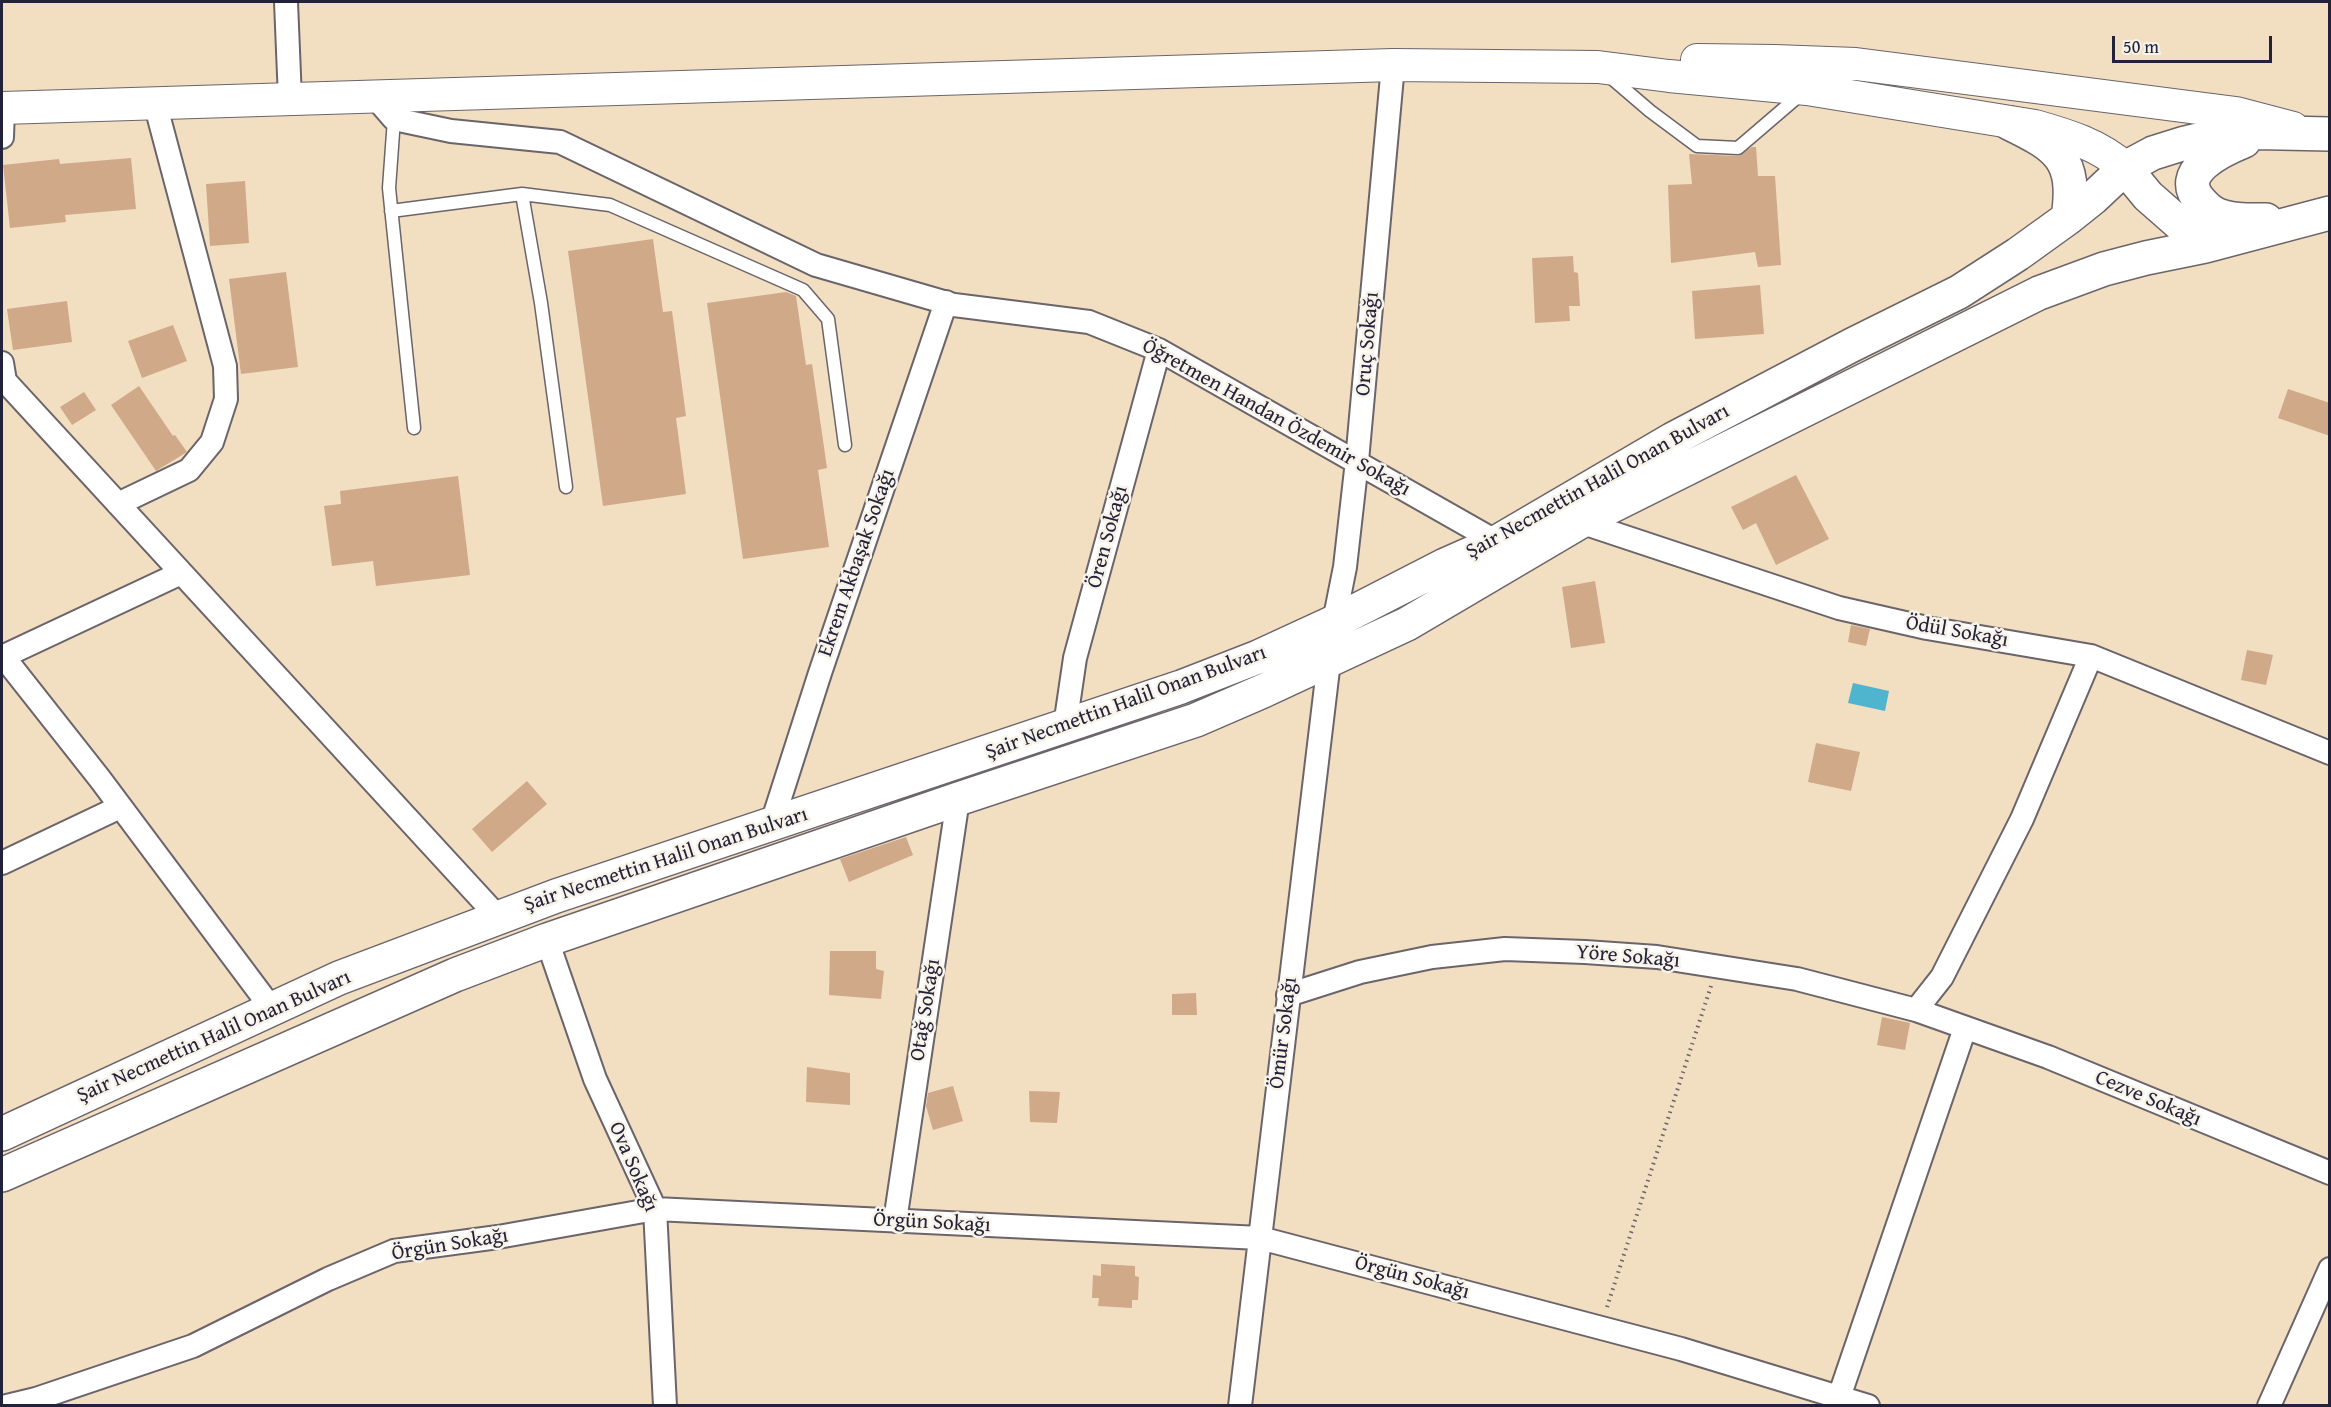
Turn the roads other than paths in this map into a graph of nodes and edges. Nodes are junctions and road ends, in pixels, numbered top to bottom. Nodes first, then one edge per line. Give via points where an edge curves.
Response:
1 (286, 2) edge
2 (1394, 65) junction
3 (1598, 67) junction
4 (1807, 89) junction
5 (290, 99) junction
6 (155, 103) junction
7 (384, 108) junction
8 (2, 118) edge
9 (2009, 123) junction
10 (2265, 132) junction
11 (2319, 133) edge
12 (2125, 168) junction
13 (522, 194) junction
14 (391, 211) junction
15 (2330, 213) edge
16 (2068, 218) junction
17 (2296, 222) junction
18 (2205, 246) junction
19 (946, 302) junction
20 (1159, 350) junction
21 (2, 363) edge
22 (414, 428) dead end
23 (845, 446) dead end
24 (1357, 461) junction
25 (566, 487) dead end
26 (118, 504) junction
27 (1580, 522) junction
28 (1497, 542) junction
29 (181, 573) junction
30 (1334, 622) junction
31 (2, 656) edge
32 (2091, 656) junction
33 (1329, 661) junction
34 (1065, 726) junction
35 (2330, 753) edge
36 (958, 799) junction
37 (120, 807) junction
38 (771, 826) junction
39 (2, 862) edge
40 (498, 917) junction
41 (547, 940) junction
42 (1288, 994) junction
43 (272, 1009) junction
44 (1916, 1010) junction
45 (1965, 1028) junction
46 (2, 1134) edge
47 (2330, 1173) edge
48 (2, 1175) edge
49 (655, 1209) junction
50 (895, 1221) junction
51 (1260, 1239) junction
52 (2330, 1269) edge
53 (1838, 1401) edge
54 (7, 1406) edge
55 (665, 1406) edge
56 (1240, 1406) edge
57 (1868, 1406) edge
58 (2269, 1406) edge

1 - 5 street
2 - 3 main road
2 - 7 main road
2 - 24 street, Oruç Sokağı
3 - 4 main road
3 - 4 lane via 1697,146 1738,148
3 - 11 main road via 1634,61 1856,64 2236,113
4 - 9 main road
5 - 6 main road
5 - 7 main road
6 - 8 main road
6 - 26 street via 225,366 225,399 212,442 189,470
7 - 14 lane
7 - 19 street, Öğretmen Handan Özdemir Sokağı via 452,131 560,142 816,265
9 - 12 main road via 2066,135 2104,152
9 - 16 main road via 2054,148 2064,160 2071,197
10 - 11 main road, Şair Necmettin Halil Onan Bulvarı
10 - 12 main road, Şair Necmettin Halil Onan Bulvarı via 2232,132 2185,142
10 - 17 main road via 2208,159 2197,170 2193,183 2196,197 2209,211 2223,217
12 - 16 main road, Şair Necmettin Halil Onan Bulvarı
12 - 18 main road via 2148,196
13 - 14 lane
13 - 23 lane via 610,205 802,290 828,320
13 - 25 lane
14 - 22 lane
15 - 17 main road, Şair Necmettin Halil Onan Bulvarı
16 - 28 main road, Şair Necmettin Halil Onan Bulvarı via 1959,292 1673,439
17 - 18 main road, Şair Necmettin Halil Onan Bulvarı
18 - 27 main road, Şair Necmettin Halil Onan Bulvarı via 2104,269 2039,293
19 - 20 street, Öğretmen Handan Özdemir Sokağı via 1089,322
19 - 38 street, Ekrem Akbaşak Sokağı
20 - 24 street, Öğretmen Handan Özdemir Sokağı
20 - 34 street, Ören Sokağı via 1076,658
21 - 26 street via 5,381
24 - 28 street, Öğretmen Handan Özdemir Sokağı
24 - 30 street, Oruç Sokağı via 1345,567
26 - 29 street
27 - 32 street, Ödül Sokağı via 1839,608 1927,628
27 - 33 main road, Şair Necmettin Halil Onan Bulvarı via 1407,624
28 - 30 main road, Şair Necmettin Halil Onan Bulvarı
29 - 31 street
29 - 40 street
30 - 34 main road, Şair Necmettin Halil Onan Bulvarı via 1181,687
31 - 37 street
32 - 35 street, Ödül Sokağı
32 - 44 street via 2022,819 1942,977
33 - 36 main road, Şair Necmettin Halil Onan Bulvarı via 1196,720
33 - 42 street, Ömür Sokağı
34 - 38 main road, Şair Necmettin Halil Onan Bulvarı
36 - 41 main road, Şair Necmettin Halil Onan Bulvarı
36 - 50 street, Otağ Sokağı
37 - 39 street
37 - 43 street
38 - 40 main road, Şair Necmettin Halil Onan Bulvarı
40 - 43 main road, Şair Necmettin Halil Onan Bulvarı via 339,978
41 - 48 main road, Şair Necmettin Halil Onan Bulvarı via 455,975
41 - 49 street, Ova Sokağı via 595,1079
42 - 44 street, Yöre Sokağı via 1360,972 1431,957 1505,950 1585,952 1797,979
42 - 51 street, Ömür Sokağı
43 - 46 main road, Şair Necmettin Halil Onan Bulvarı
44 - 45 street, Yöre Sokağı
45 - 47 street, Cezve Sokağı via 2048,1057
45 - 53 street
49 - 50 street, Örgün Sokağı
49 - 54 street, Örgün Sokağı via 394,1251 193,1346
49 - 55 street, Ova Sokağı
50 - 51 street, Örgün Sokağı
51 - 53 street, Örgün Sokağı via 1682,1349
51 - 56 street, Ömür Sokağı
52 - 58 street
53 - 57 street, Örgün Sokağı

